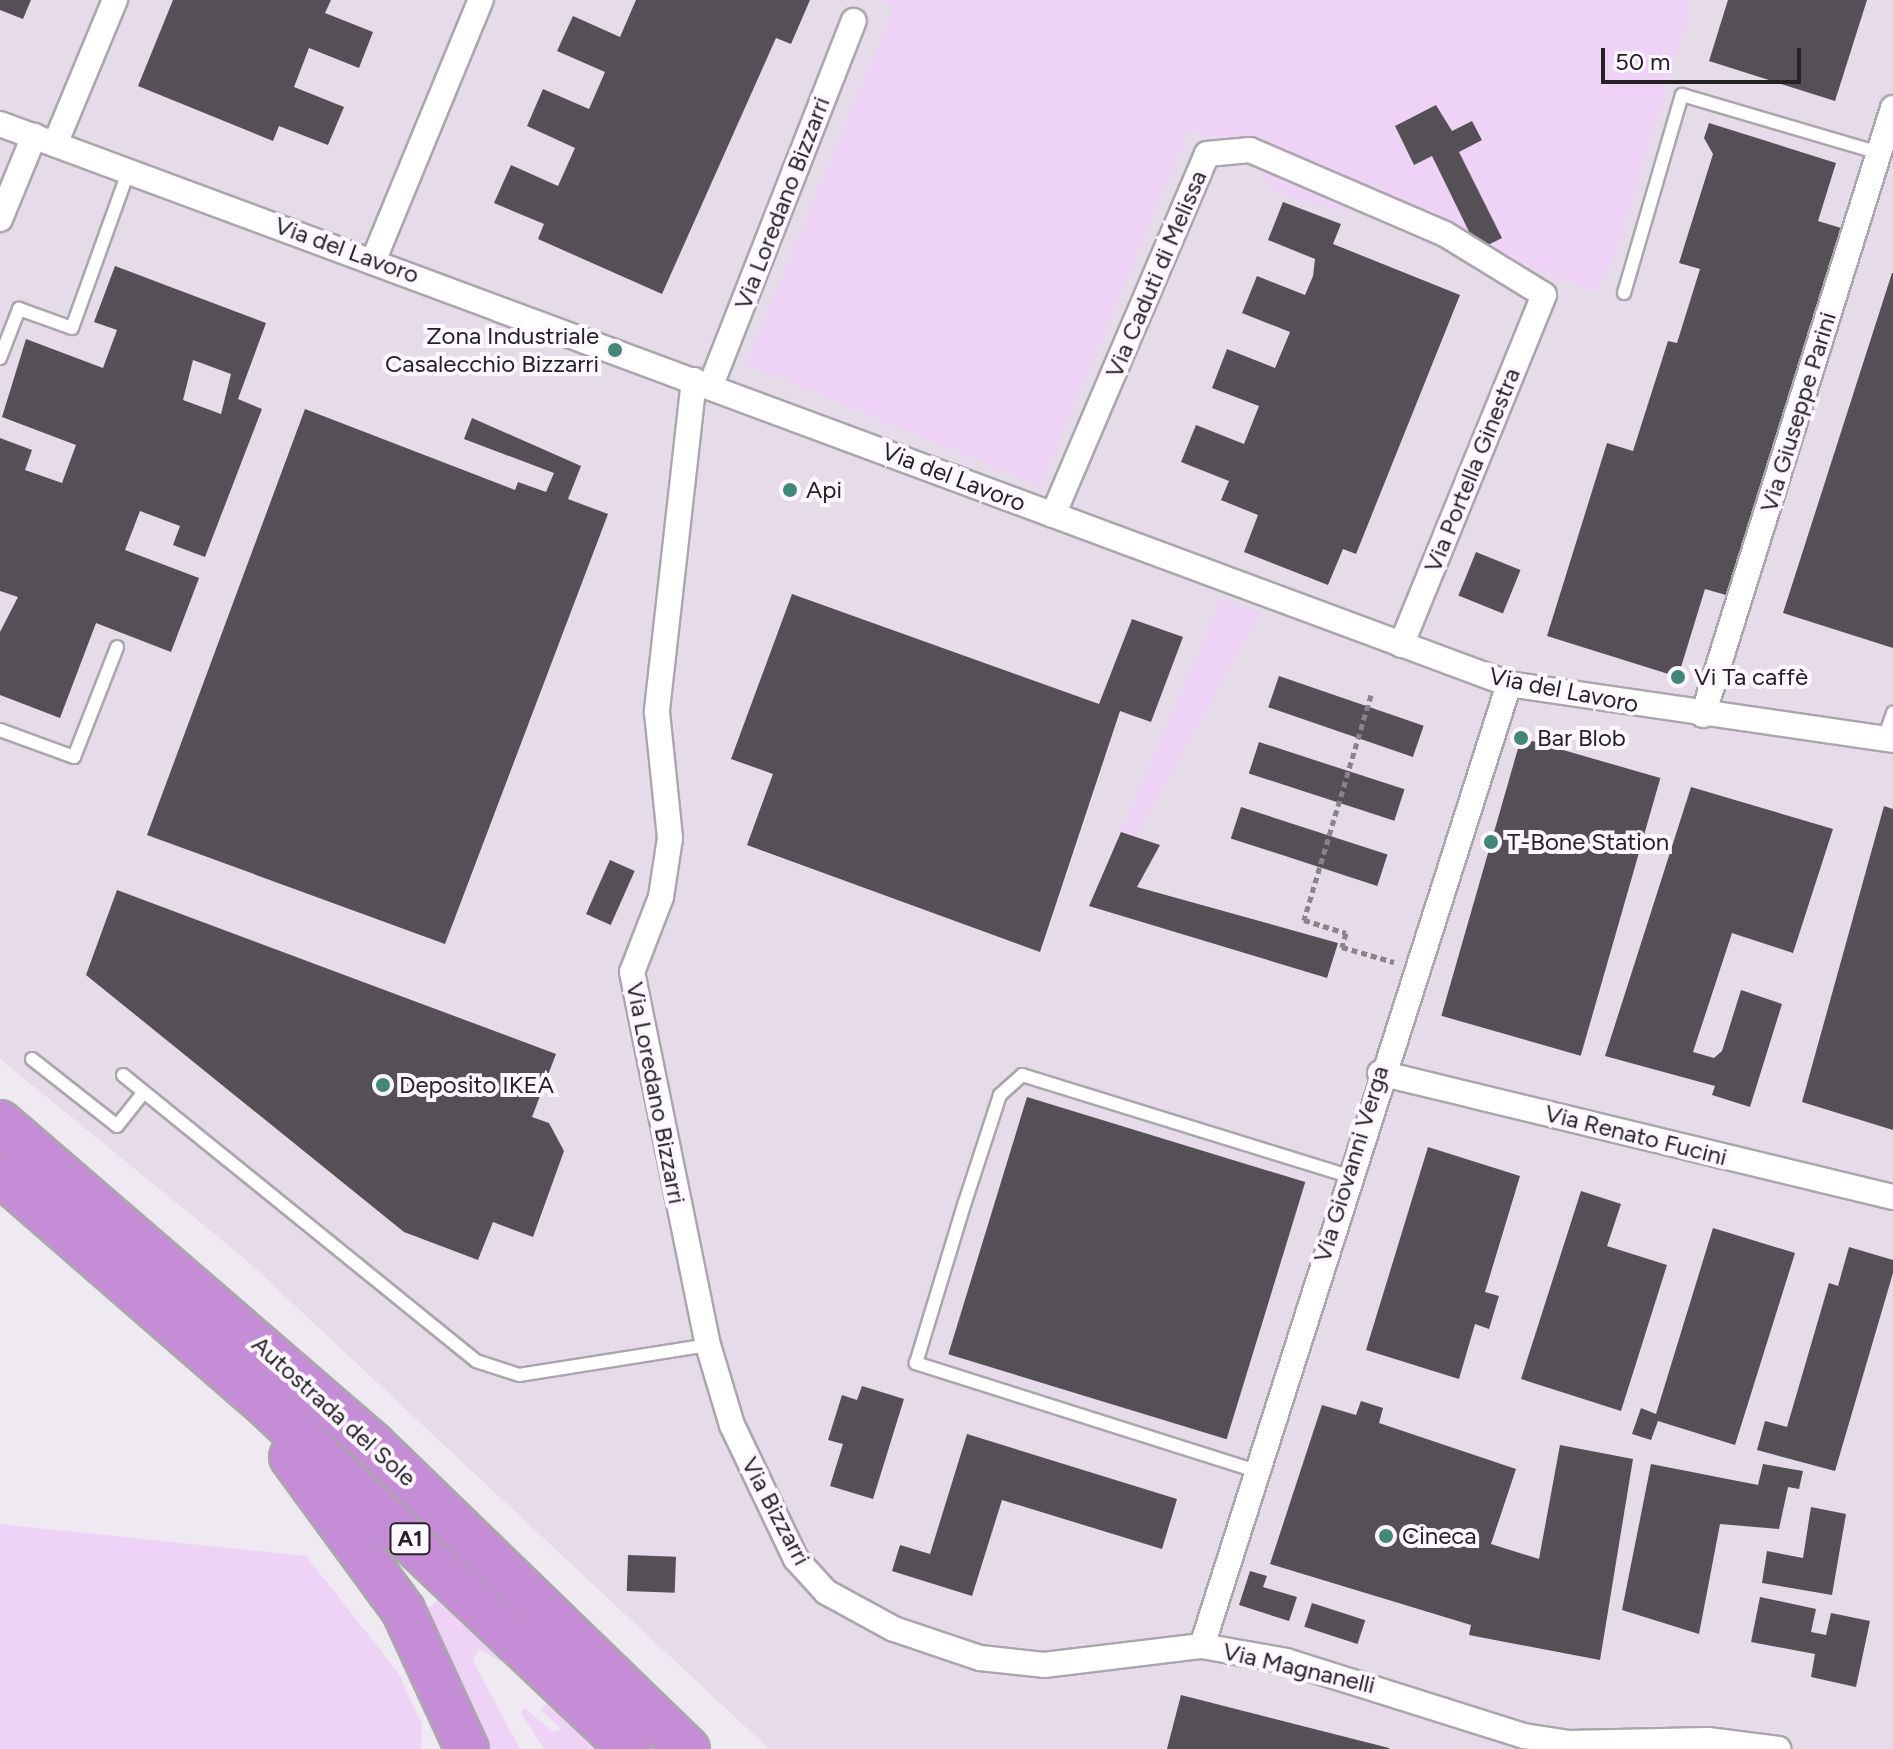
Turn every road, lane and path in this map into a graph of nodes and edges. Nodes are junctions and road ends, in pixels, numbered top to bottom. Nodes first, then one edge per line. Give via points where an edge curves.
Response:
1 (115, 0) edge
2 (481, 0) edge
3 (854, 21) dead end
4 (1893, 108) edge
5 (0, 124) edge
6 (45, 140) junction
7 (1879, 153) junction
8 (129, 170) junction
9 (0, 219) edge
10 (374, 259) junction
11 (1624, 293) dead end
12 (1544, 295) joint
13 (0, 358) edge
14 (702, 382) junction
15 (1053, 515) junction
16 (1401, 645) junction
17 (117, 647) dead end
18 (1509, 684) junction
19 (1371, 695) dead end
20 (1893, 713) edge
21 (1703, 715) junction
22 (0, 730) edge
23 (1889, 740) edge
24 (1415, 967) junction
25 (32, 1059) dead end
26 (1380, 1073) junction
27 (123, 1075) dead end
28 (144, 1092) junction
29 (0, 1122) edge
30 (0, 1174) edge
31 (1348, 1176) junction
32 (1893, 1197) edge
33 (186, 1334) junction
34 (708, 1345) junction
35 (732, 1425) joint
36 (1256, 1471) junction
37 (826, 1592) joint
38 (1202, 1646) junction
39 (467, 1749) edge
40 (629, 1749) edge
41 (688, 1749) edge
42 (1778, 1749) edge

1 - 6 street
2 - 10 street
3 - 14 street, Via Loredano Bizzarri
4 - 7 street, Via Giuseppe Parini
5 - 6 street, Via del Lavoro
6 - 8 street, Via del Lavoro
6 - 9 street
7 - 11 lane via 1682,95
7 - 21 street, Via Giuseppe Parini
8 - 10 street, Via del Lavoro
8 - 13 lane via 72,328 19,309
10 - 14 street, Via del Lavoro
12 - 15 street, Via Caduti di Melissa via 1445,234 1250,150 1207,154
12 - 16 street, Via Portella Ginestra
14 - 15 street, Via del Lavoro
14 - 34 street, Via Loredano Bizzarri via 657,712 670,838 661,897 632,972
15 - 16 street, Via del Lavoro
16 - 18 street, Via del Lavoro
17 - 22 lane via 74,757
18 - 21 street, Via del Lavoro
18 - 24 street, Via Giovanni Verga
19 - 24 path via 1304,920 1346,933 1342,947
20 - 23 lane
21 - 23 street, Via del Lavoro
24 - 26 street, Via Giovanni Verga
25 - 28 lane via 117,1126
26 - 31 street, Via Giovanni Verga
26 - 32 street, Via Renato Fucini
27 - 28 lane
28 - 34 lane via 487,1366 538,1374
29 - 41 highway, Autostrada del Sole / A1 via 374,1445
30 - 33 highway, Autostrada del Sole / A1
31 - 36 street, Via Giovanni Verga
31 - 36 lane via 1022,1075 1000,1095 965,1202 916,1363
33 - 39 highway via 304,1472 403,1610
33 - 40 highway, Autostrada del Sole / A1
34 - 35 street, Via Loredano Bizzarri
35 - 37 street, Via Bizzarri via 796,1559
36 - 38 street, Via Giovanni Verga
37 - 38 street, Via Magnanelli via 894,1629 980,1658 1044,1665
38 - 42 street, Via Magnanelli via 1299,1664 1524,1736 1569,1743 1708,1740

